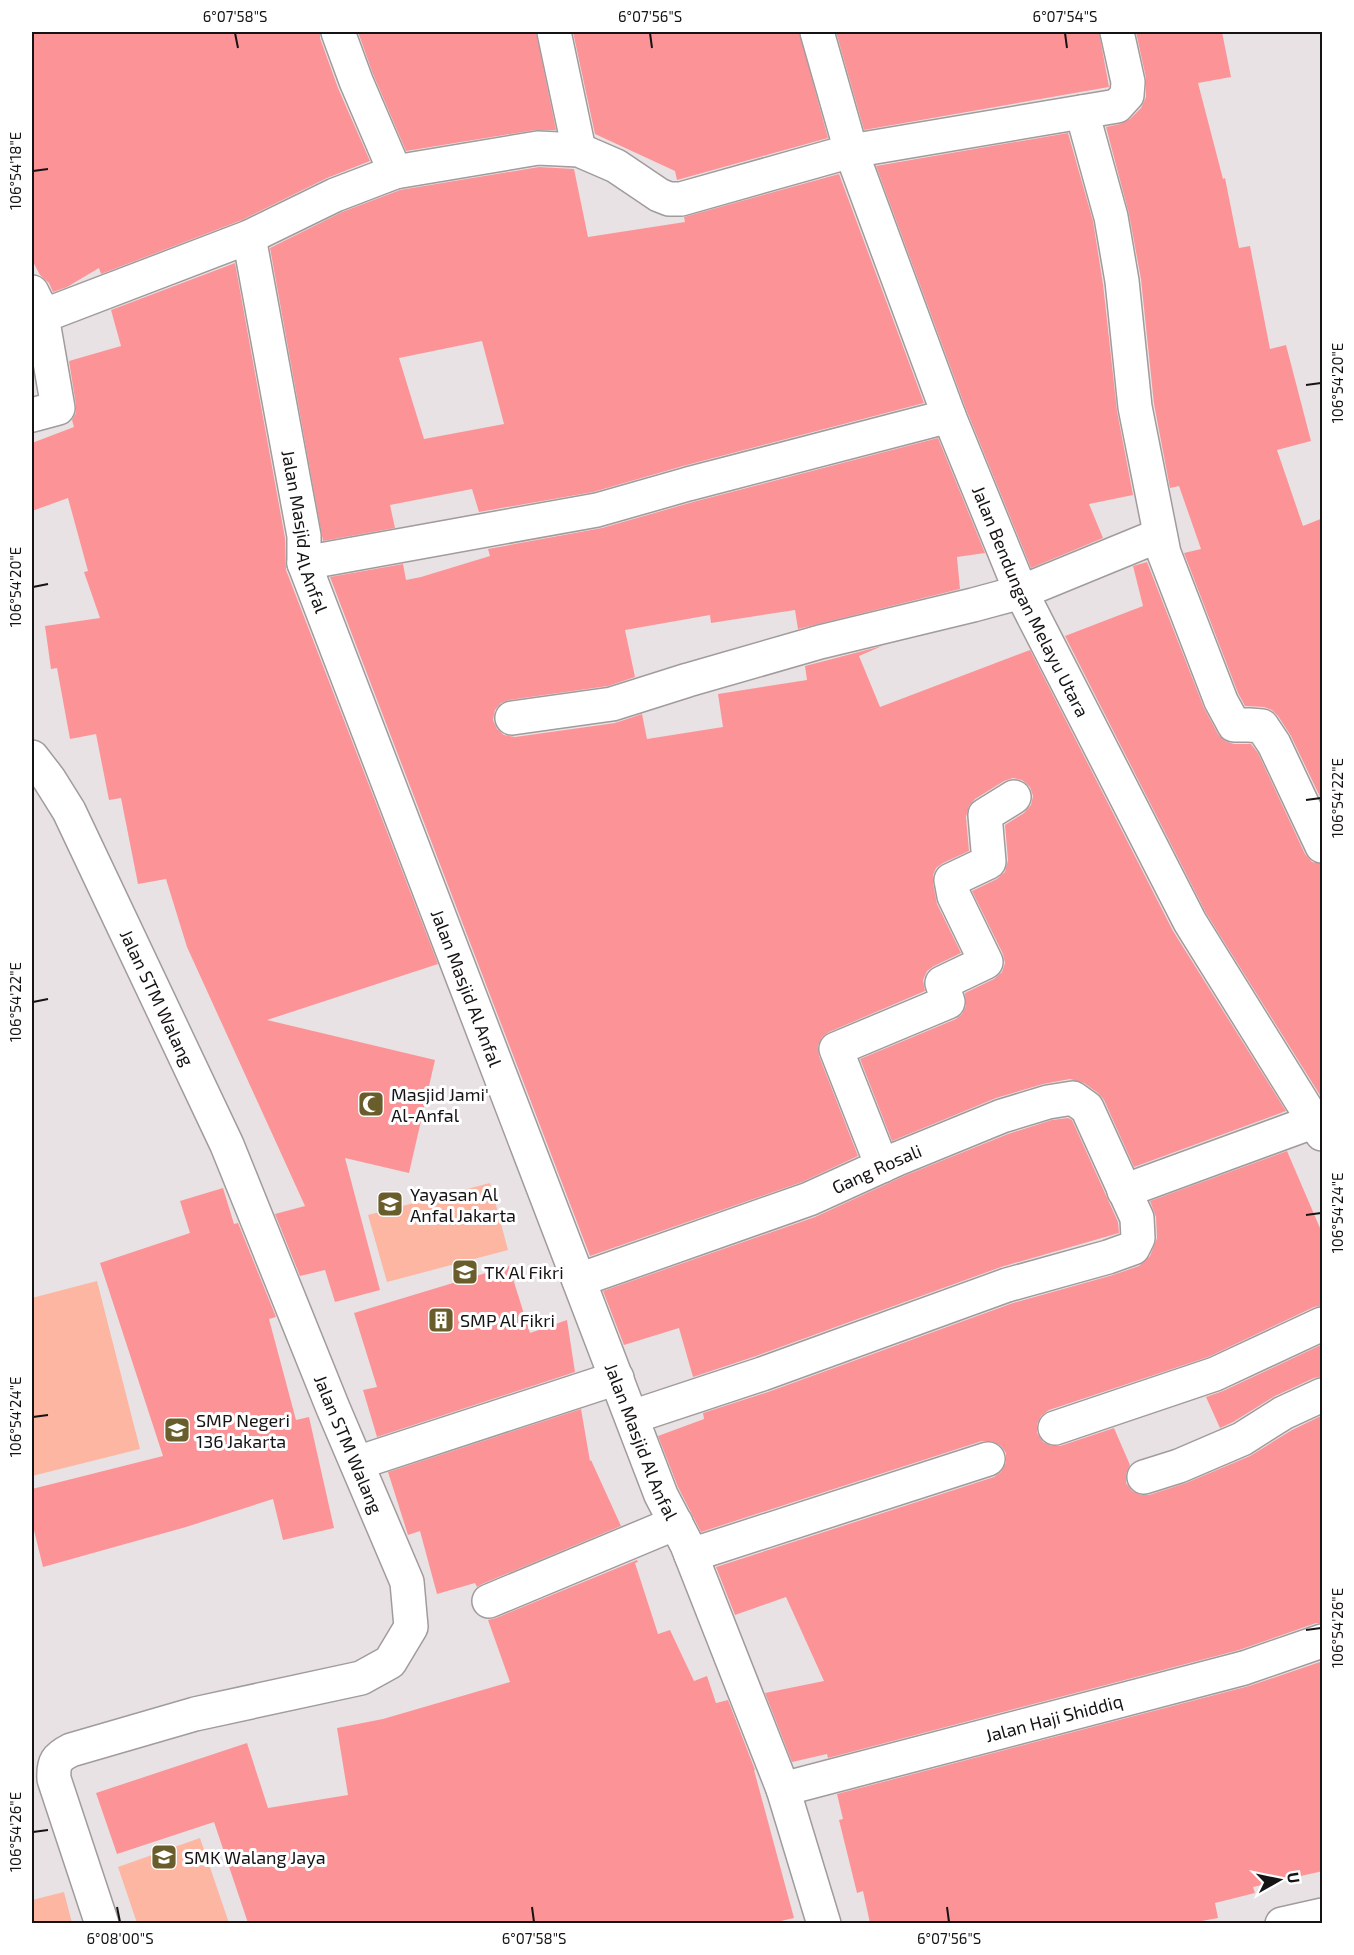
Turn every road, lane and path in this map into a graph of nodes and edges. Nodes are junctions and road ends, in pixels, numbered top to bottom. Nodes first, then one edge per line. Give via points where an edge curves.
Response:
1 (338, 32) edge
2 (554, 32) edge
3 (817, 32) edge
4 (1117, 32) edge
5 (1082, 112) junction
6 (579, 150) junction
7 (851, 151) junction
8 (395, 172) junction
9 (249, 237) junction
10 (36, 301) edge
11 (32, 415) edge
12 (949, 416) junction
13 (1160, 535) junction
14 (304, 563) junction
15 (1021, 592) junction
16 (512, 718) dead end
17 (32, 757) edge
18 (1014, 797) dead end
19 (1323, 846) edge
20 (1319, 1128) edge
21 (882, 1166) junction
22 (1124, 1191) junction
23 (579, 1280) junction
24 (1323, 1324) edge
25 (617, 1378) junction
26 (1323, 1395) edge
27 (632, 1417) junction
28 (1055, 1428) dead end
29 (988, 1459) dead end
30 (357, 1463) junction
31 (1144, 1477) dead end
32 (676, 1523) junction
33 (691, 1555) junction
34 (489, 1601) dead end
35 (1323, 1641) edge
36 (783, 1788) junction
37 (1323, 1915) edge
38 (102, 1923) edge
39 (824, 1923) edge
40 (1282, 1923) edge

1 - 8 street
2 - 6 street
3 - 7 street, Jalan Bendungan Melayu Utara
4 - 5 street via 1128,82 1126,95 1117,106
5 - 7 street
5 - 13 street via 1111,217 1122,280 1135,407
6 - 7 street via 616,166 669,199 681,199
6 - 8 street via 538,148
7 - 12 street, Jalan Bendungan Melayu Utara
8 - 9 street via 335,195
9 - 10 street via 53,312 46,312
9 - 14 street, Jalan Masjid Al Anfal via 304,536
10 - 11 street via 58,408
12 - 14 street via 597,510
12 - 15 street, Jalan Bendungan Melayu Utara
13 - 15 street
13 - 19 street via 1221,701 1234,726 1262,726
14 - 23 street, Jalan Masjid Al Anfal
15 - 16 street via 820,642 612,704
15 - 20 street, Jalan Bendungan Melayu Utara via 1190,922
17 - 30 street, Jalan STM Walang via 69,811 227,1145
18 - 21 street via 984,815 989,862 951,880 954,896 986,962 942,982 948,1002 836,1048
20 - 22 street
21 - 22 street, Gang Rosali via 1002,1116 1073,1098 1087,1108
21 - 23 street, Gang Rosali via 809,1199
22 - 27 street, Gang Rosali via 1137,1218 1138,1238 1133,1248 1007,1285
23 - 25 street, Jalan Masjid Al Anfal
24 - 28 street via 1215,1374
25 - 27 street, Jalan Masjid Al Anfal
25 - 30 street
26 - 31 street via 1283,1413 1242,1439
27 - 32 street, Jalan Masjid Al Anfal
29 - 33 street
30 - 38 street, Jalan STM Walang via 407,1582 411,1627 390,1662 361,1678 195,1714 58,1756 53,1765 54,1779
32 - 33 street, Jalan Masjid Al Anfal
32 - 34 street
33 - 36 street, Jalan Masjid Al Anfal
35 - 36 street, Jalan Haji Shiddiq via 1244,1668
36 - 39 street, Jalan Masjid Al Anfal
37 - 40 street

